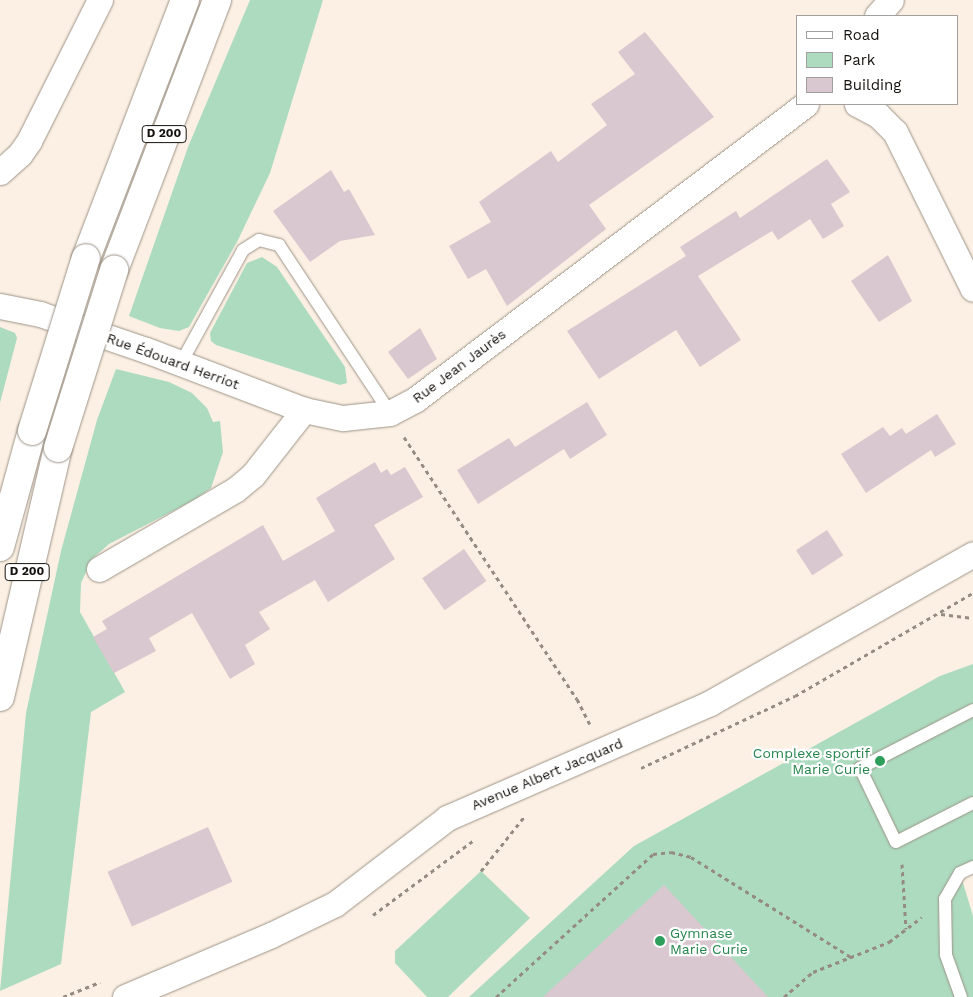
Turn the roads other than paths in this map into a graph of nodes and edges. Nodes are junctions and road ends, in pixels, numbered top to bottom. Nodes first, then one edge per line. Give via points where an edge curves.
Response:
1 (100, 0) edge
2 (185, 0) edge
3 (217, 0) edge
4 (891, 0) edge
5 (878, 15) edge
6 (805, 105) edge
7 (859, 105) edge
8 (0, 172) edge
9 (973, 289) edge
10 (0, 293) edge
11 (0, 306) edge
12 (40, 314) junction
13 (182, 362) junction
14 (304, 410) junction
15 (390, 413) junction
16 (0, 548) edge
17 (973, 554) edge
18 (99, 569) dead end
19 (0, 697) edge
20 (973, 710) edge
21 (973, 803) edge
22 (973, 867) edge
23 (125, 997) edge
24 (961, 997) edge

1 - 8 street via 29,141
2 - 16 main road, D 200, bridge via 86,258 32,431
3 - 19 main road, D 200, bridge via 114,270 58,448
4 - 5 street
6 - 15 street, Rue Jean Jaurès via 416,399
7 - 9 street via 878,115 895,132
10 - 12 street, Rue Édouard Herriot
11 - 12 street, Rue Édouard Herriot
12 - 13 street, Rue Édouard Herriot
13 - 14 street, Rue Édouard Herriot
13 - 15 lane via 243,250 259,240 279,245
14 - 15 street, Rue Jean Jaurès via 351,418
14 - 18 street via 253,475 235,490
17 - 23 street, Avenue Albert Jacquard via 710,703 446,818 335,904
20 - 21 lane via 860,768 896,842
22 - 24 lane via 960,873 945,900 946,955

